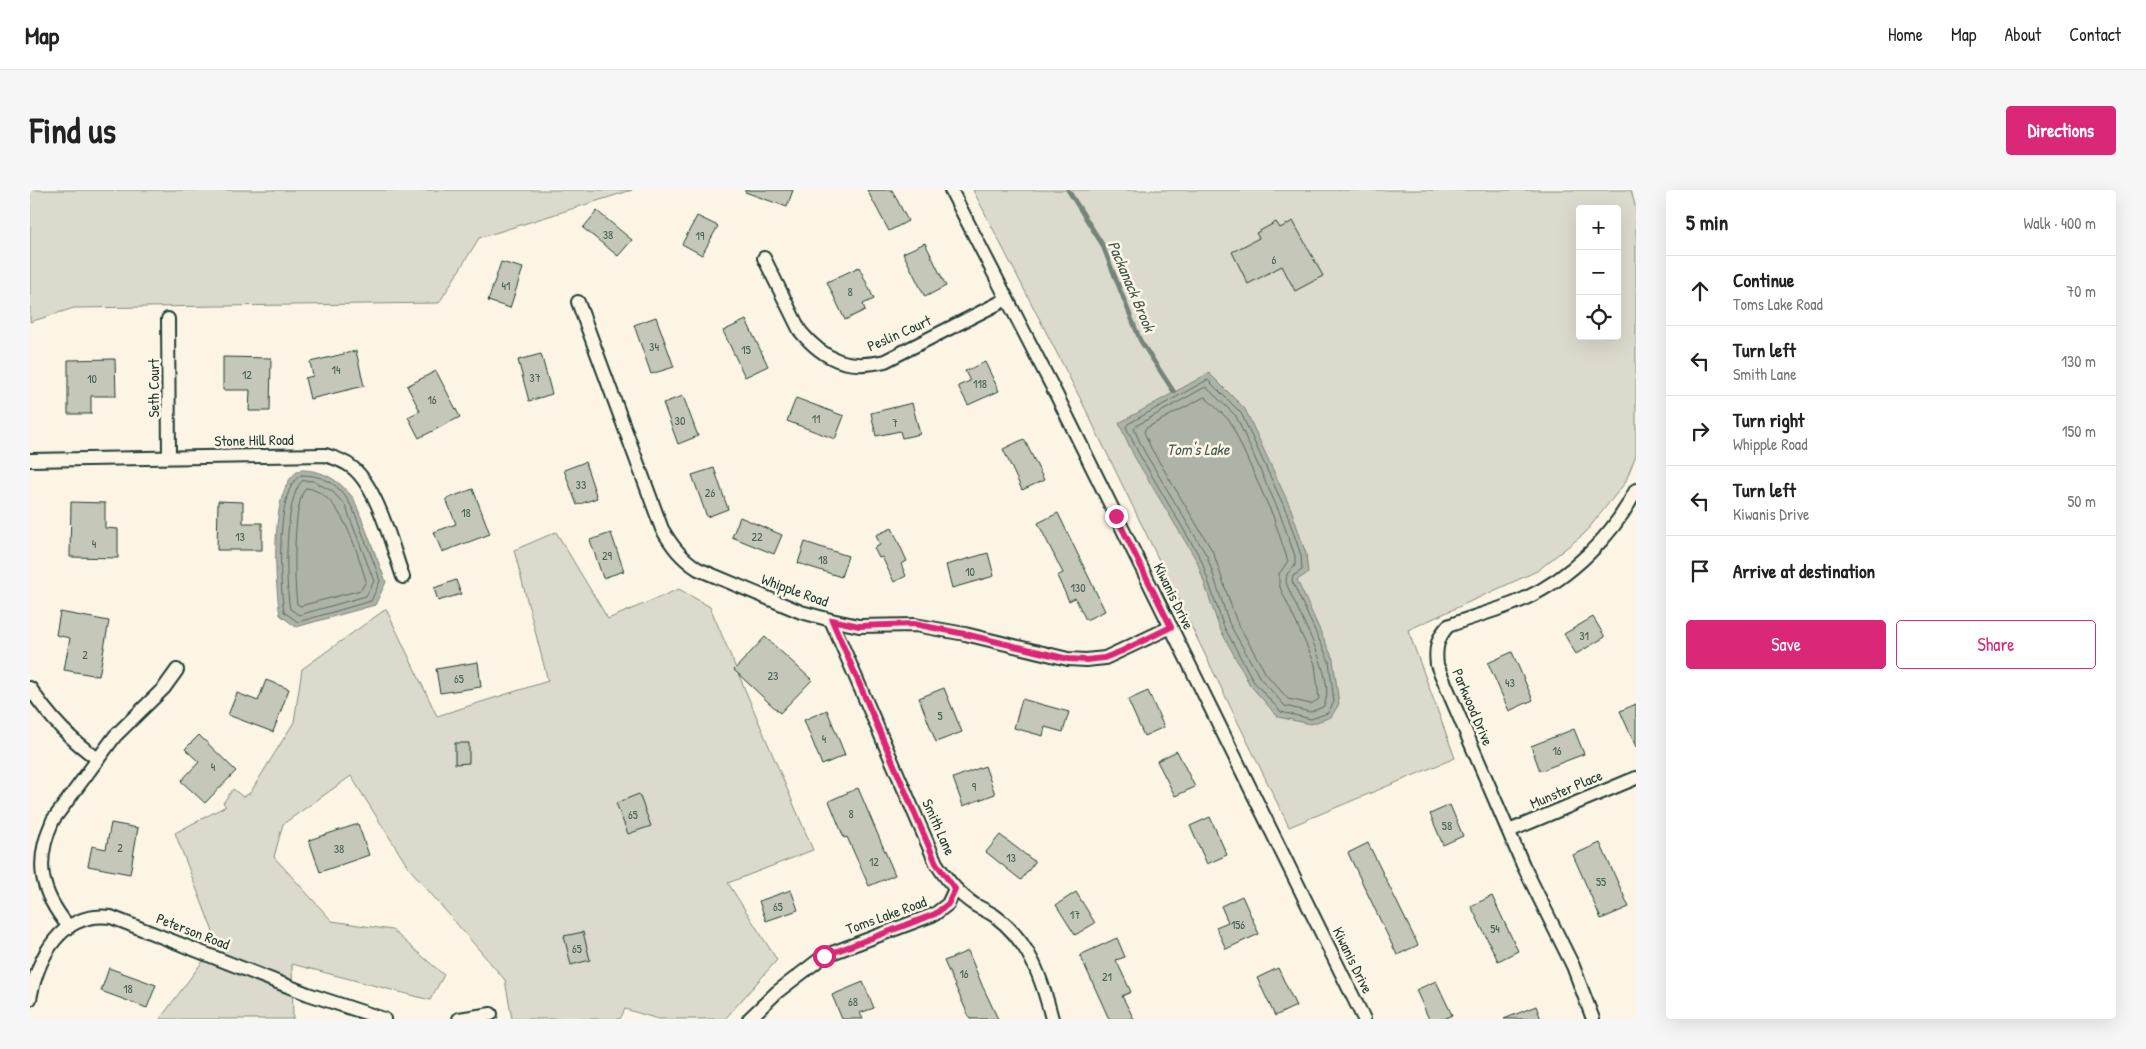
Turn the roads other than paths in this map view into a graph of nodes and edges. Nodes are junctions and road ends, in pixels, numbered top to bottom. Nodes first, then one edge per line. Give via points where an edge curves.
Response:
1 (951, 190) edge
2 (764, 258) dead end
3 (1007, 299) junction
4 (578, 302) dead end
5 (168, 319) dead end
6 (169, 457) junction
7 (30, 460) edge
8 (1636, 490) edge
9 (403, 577) dead end
10 (832, 620) junction
11 (1171, 627) junction
12 (177, 670) dead end
13 (30, 688) edge
14 (98, 759) junction
15 (1636, 778) edge
16 (1509, 831) junction
17 (955, 889) junction
18 (69, 927) junction
19 (30, 999) edge
20 (491, 1014) dead end
21 (384, 1019) edge
22 (459, 1019) edge
23 (749, 1019) edge
24 (1052, 1019) edge
25 (1364, 1019) edge
26 (1593, 1019) edge

1 - 3 street, Kiwanis Drive
2 - 3 street, Peslin Court via 808,341 836,361 852,365 869,365 885,360
3 - 11 street, Kiwanis Drive
4 - 10 street, Whipple Road via 662,529 672,546 698,569 801,612
5 - 6 street, Seth Court
6 - 7 street, Stone Hill Road
6 - 9 street, Stone Hill Road via 325,455 340,459 364,480 373,496
8 - 16 street, Parkwood Drive via 1596,545 1574,566 1525,598 1448,626 1437,643 1438,665
10 - 11 street, Whipple Road via 859,626 914,624 1068,659 1086,660 1104,658
10 - 17 street, Smith Lane via 936,863
11 - 25 street, Kiwanis Drive
12 - 14 street via 164,688 115,736
13 - 14 street via 58,727
14 - 18 street via 53,820 43,851 44,885 49,900
15 - 16 street, Munster Place
16 - 26 street, Parkwood Drive via 1573,966
17 - 23 street, Toms Lake Road via 948,904 935,914 824,956 777,992
17 - 24 street, Smith Lane via 994,915 1023,944 1044,986
18 - 19 street, Peterson Road via 52,943 41,960
18 - 21 street, Peterson Road via 88,917 111,916 308,994
20 - 22 street

